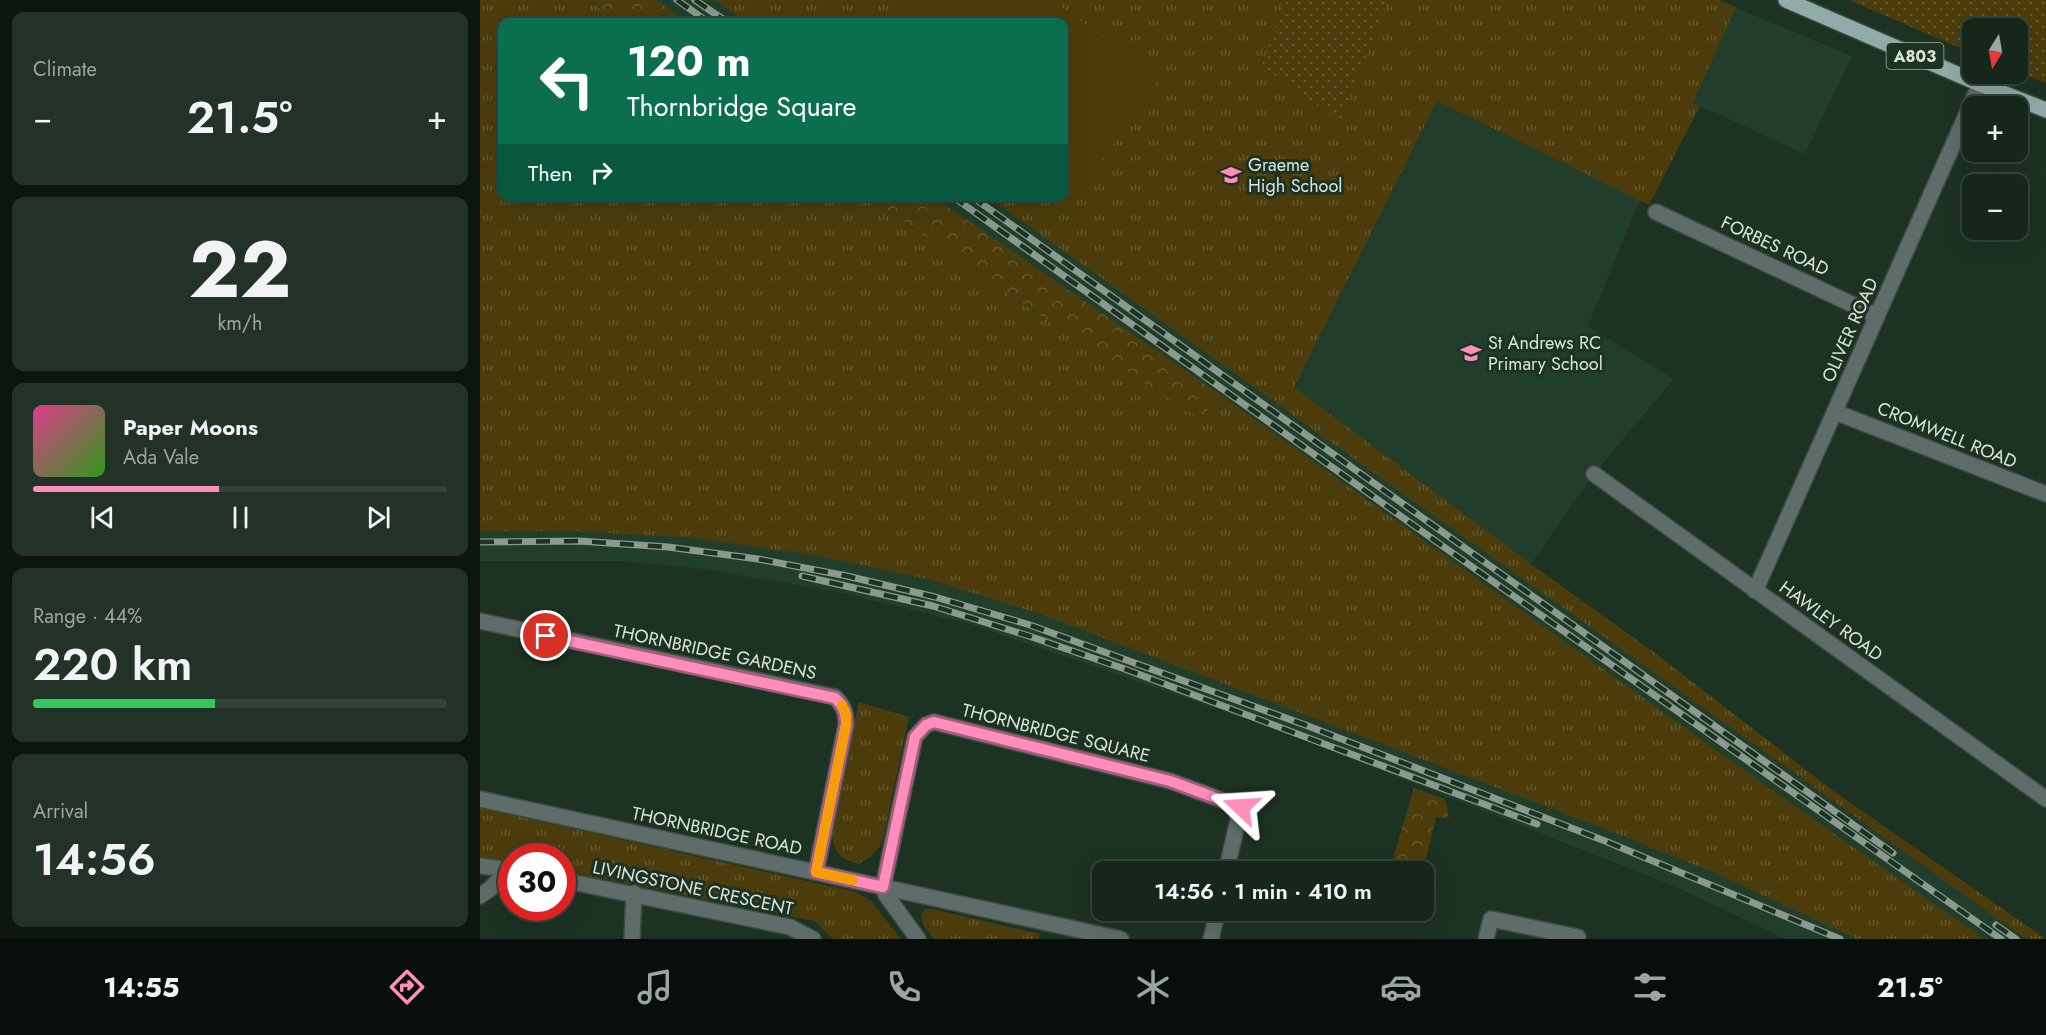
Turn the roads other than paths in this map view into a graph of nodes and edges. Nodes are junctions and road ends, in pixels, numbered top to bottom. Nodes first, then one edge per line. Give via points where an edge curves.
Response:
1 (1785, 0) edge
2 (1962, 76) edge
3 (1980, 84) joint
4 (2046, 110) edge
5 (1656, 212) dead end
6 (1877, 316) junction
7 (1835, 412) junction
8 (1594, 474) dead end
9 (2046, 494) edge
10 (1755, 591) junction
11 (480, 621) edge
12 (480, 799) edge
13 (2046, 799) edge
14 (1229, 861) edge
15 (480, 866) edge
16 (498, 868) edge
17 (816, 872) junction
18 (498, 881) edge
19 (576, 883) edge
20 (883, 887) junction
21 (634, 894) junction
22 (480, 896) edge
23 (1215, 921) edge
24 (632, 939) edge
25 (813, 939) edge
26 (918, 939) edge
27 (1121, 939) edge
28 (1211, 939) edge
29 (1486, 939) edge
30 (1577, 939) edge

1 - 2 main road, A803
3 - 4 main road, A803
3 - 6 street, OLIVER ROAD
5 - 6 street, FORBES ROAD
6 - 7 street, OLIVER ROAD
7 - 9 street, CROMWELL ROAD
7 - 10 street, OLIVER ROAD
8 - 10 street, HAWLEY ROAD
10 - 13 street, HAWLEY ROAD
11 - 17 street, THORNBRIDGE GARDENS via 835,698 842,704 846,725
12 - 17 street, THORNBRIDGE ROAD
14 - 20 street, THORNBRIDGE SQUARE via 1241,807 1170,781 934,722 915,737
15 - 16 street
17 - 20 street, THORNBRIDGE ROAD
18 - 22 street
19 - 21 street, LIVINGSTONE CRESCENT
20 - 26 street
20 - 27 street, THORNBRIDGE ROAD
21 - 24 street
21 - 25 street, LIVINGSTONE CRESCENT via 790,927
23 - 28 street
29 - 30 street via 1491,919

